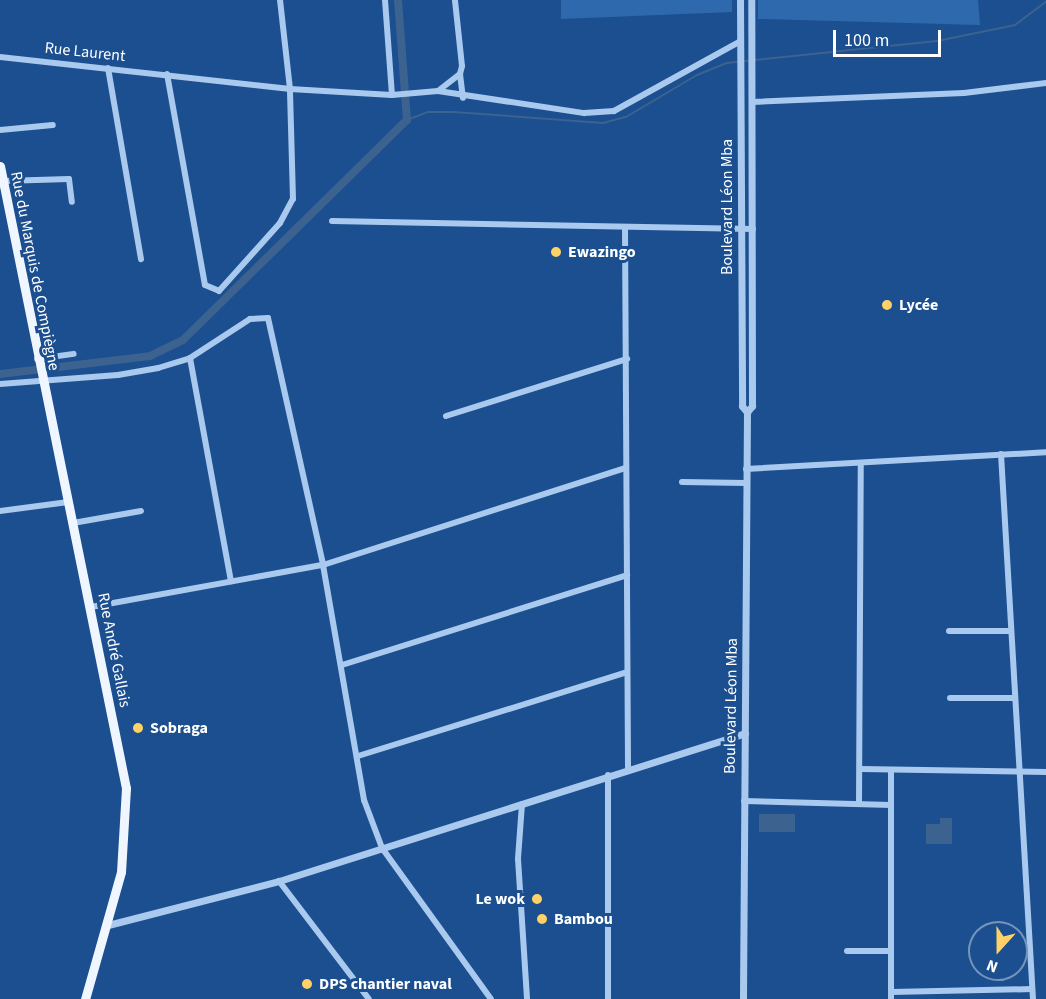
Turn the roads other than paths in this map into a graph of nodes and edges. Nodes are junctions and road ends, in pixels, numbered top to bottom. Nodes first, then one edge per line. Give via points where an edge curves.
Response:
1 (280, 0) edge
2 (385, 0) edge
3 (455, 0) edge
4 (740, 0) edge
5 (751, 0) edge
6 (740, 42) junction
7 (0, 57) edge
8 (108, 68) junction
9 (167, 74) junction
10 (460, 74) junction
11 (1046, 83) edge
12 (290, 89) junction
13 (438, 91) junction
14 (395, 95) junction
15 (463, 98) junction
16 (752, 102) junction
17 (53, 125) dead end
18 (0, 130) edge
19 (0, 166) edge
20 (3, 181) junction
21 (72, 201) dead end
22 (332, 221) dead end
23 (625, 227) junction
24 (740, 229) junction
25 (753, 229) junction
26 (141, 259) dead end
27 (74, 354) dead end
28 (190, 358) junction
29 (627, 359) junction
30 (37, 361) junction
31 (41, 380) junction
32 (0, 384) edge
33 (747, 412) junction
34 (446, 416) dead end
35 (1046, 452) edge
36 (1001, 454) junction
37 (861, 464) junction
38 (626, 468) junction
39 (747, 469) junction
40 (682, 482) dead end
41 (746, 483) junction
42 (68, 502) junction
43 (0, 511) edge
44 (141, 511) dead end
45 (73, 523) junction
46 (323, 565) junction
47 (627, 575) junction
48 (231, 581) junction
49 (91, 608) junction
50 (949, 631) dead end
51 (1010, 631) junction
52 (342, 665) junction
53 (626, 673) junction
54 (950, 698) dead end
55 (1014, 698) junction
56 (745, 733) junction
57 (358, 756) junction
58 (628, 768) junction
59 (861, 769) junction
60 (891, 770) junction
61 (1018, 772) junction
62 (1046, 772) edge
63 (608, 775) junction
64 (744, 801) junction
65 (859, 803) junction
66 (522, 804) junction
67 (891, 805) junction
68 (382, 848) junction
69 (279, 881) junction
70 (108, 925) junction
71 (847, 951) dead end
72 (891, 951) junction
73 (1032, 989) junction
74 (891, 995) edge
75 (85, 999) edge
76 (369, 999) edge
77 (491, 999) edge
78 (527, 999) edge
79 (608, 999) edge
80 (743, 999) edge
81 (1033, 999) edge

1 - 12 street
2 - 14 street
3 - 10 street
4 - 6 street, Boulevard Léon Mba
5 - 16 street, Boulevard Léon Mba
6 - 15 street, Rue Laurent via 614,111 584,113
6 - 24 street, Boulevard Léon Mba
7 - 8 street, Rue Laurent
8 - 9 street, Rue Laurent
8 - 26 street
9 - 12 street, Rue Laurent
9 - 12 street via 205,285 219,291 280,223 290,206 295,187
10 - 13 street
10 - 15 street
11 - 16 street via 964,93
12 - 14 street, Rue Laurent
13 - 14 street, Rue Laurent
13 - 15 street, Rue Laurent
16 - 25 street, Boulevard Léon Mba
17 - 18 street
19 - 20 main road, Rue du Marquis de Compiègne
20 - 21 street via 69,179
20 - 30 main road, Rue du Marquis de Compiègne
22 - 23 street
23 - 24 street
23 - 29 street
24 - 25 street
24 - 33 street, Boulevard Léon Mba via 742,406
25 - 33 street, Boulevard Léon Mba via 752,406
27 - 30 street
28 - 31 street via 118,375
28 - 46 street via 250,319 268,318
28 - 48 street
29 - 34 street
29 - 38 street
30 - 31 main road, Rue du Marquis de Compiègne
31 - 32 street
31 - 42 main road, Rue André Gallais
33 - 39 street, Boulevard Léon Mba
35 - 36 street
36 - 37 street
36 - 51 street
37 - 39 street
37 - 59 street
38 - 46 street
38 - 47 street
39 - 41 street, Boulevard Léon Mba
40 - 41 street
41 - 56 street, Boulevard Léon Mba
42 - 43 street
42 - 45 main road, Rue André Gallais
44 - 45 street
45 - 49 main road, Rue André Gallais
46 - 48 street
46 - 52 street
47 - 52 street
47 - 53 street
48 - 49 street
49 - 70 main road, Rue André Gallais via 127,808 121,872
50 - 51 street
51 - 55 street
52 - 57 street
53 - 57 street
53 - 58 street
54 - 55 street
55 - 61 street
56 - 58 street
56 - 64 street, Boulevard Léon Mba
57 - 68 street via 364,800
58 - 63 street
59 - 60 street
59 - 65 street
60 - 61 street
60 - 67 street
61 - 62 street
61 - 73 street
63 - 66 street
63 - 79 street
64 - 65 street
64 - 80 street, Boulevard Léon Mba
65 - 67 street
66 - 68 street
66 - 78 street via 518,859
67 - 72 street
68 - 69 street
68 - 77 street
69 - 70 street
69 - 76 street
70 - 75 main road, Rue André Gallais
71 - 72 street
72 - 74 street
73 - 74 street
73 - 81 street

